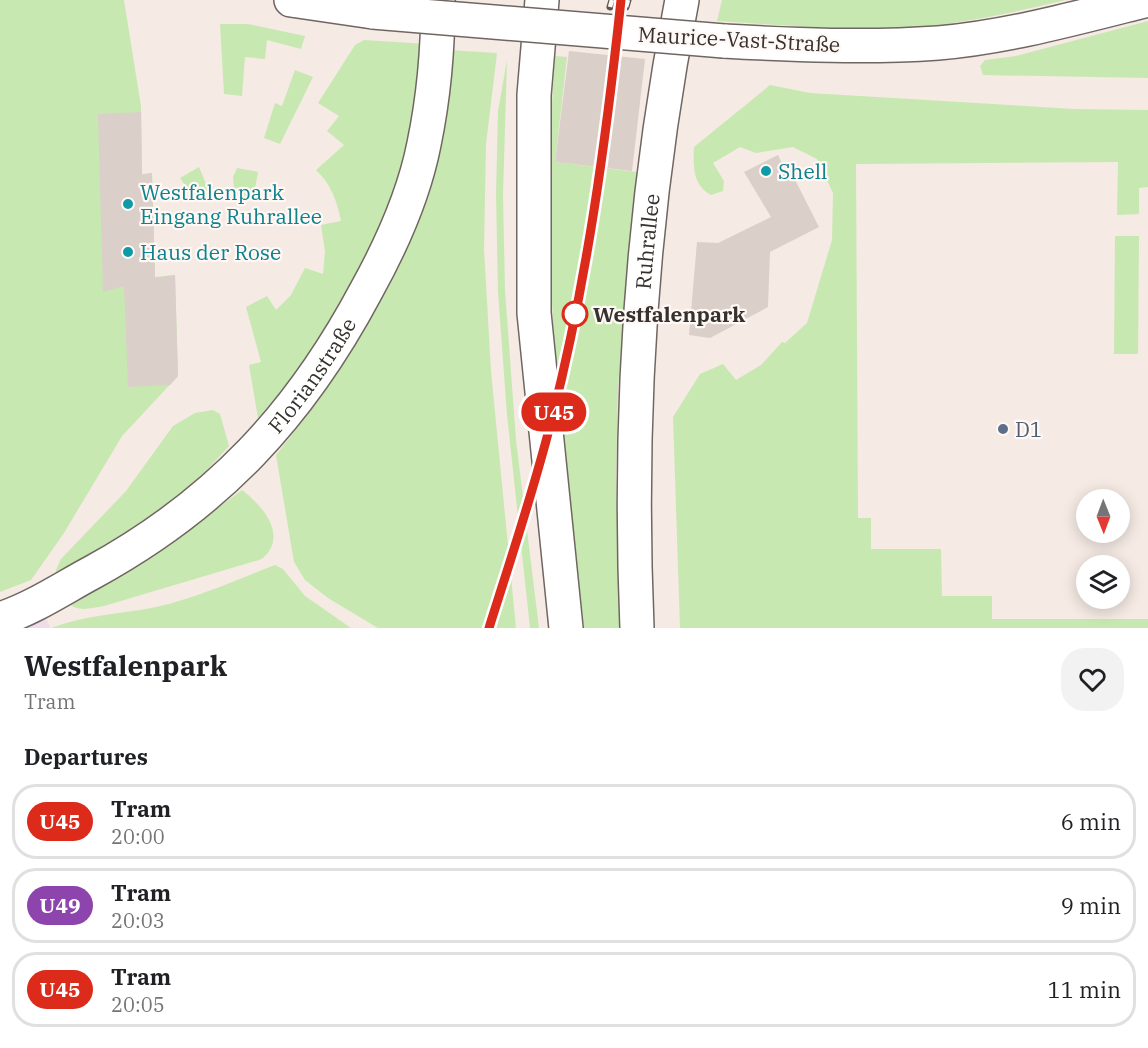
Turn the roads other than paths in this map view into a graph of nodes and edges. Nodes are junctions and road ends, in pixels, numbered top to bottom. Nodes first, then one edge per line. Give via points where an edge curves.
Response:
1 (291, 0) edge
2 (438, 0) edge
3 (542, 0) edge
4 (682, 0) edge
5 (1148, 0) edge
6 (0, 619) edge
7 (566, 628) edge
8 (637, 628) edge

1 - 5 main road, Maurice-Vast-Straße, bridge via 373,12 724,41 848,46 940,43 1010,33
2 - 6 main road, Florianstraße via 438,50 424,146 401,217 348,326 296,402 267,438 203,498 129,552
3 - 7 main road via 534,95 534,313
4 - 8 main road, Ruhrallee via 659,133 641,280 634,438

